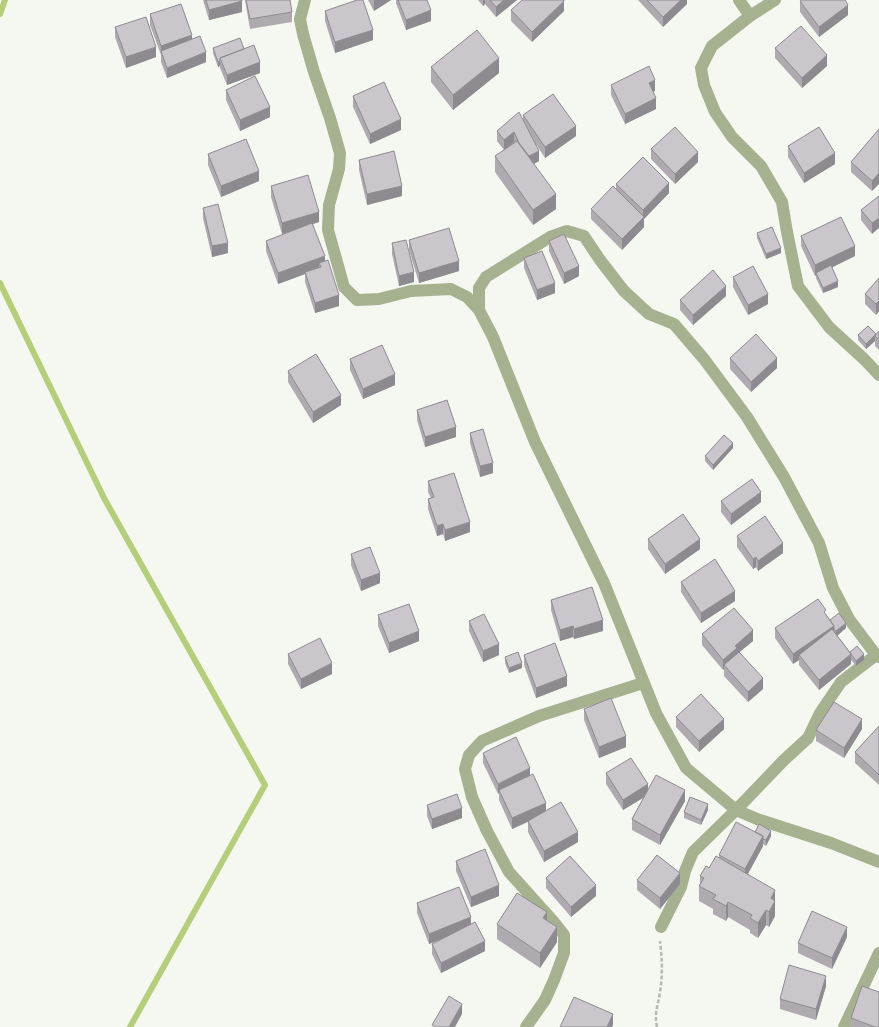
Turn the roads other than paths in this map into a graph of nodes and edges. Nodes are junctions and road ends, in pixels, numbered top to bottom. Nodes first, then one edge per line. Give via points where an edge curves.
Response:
1 (305, 0) edge
2 (739, 0) edge
3 (775, 0) edge
4 (750, 16) junction
5 (479, 310) junction
6 (879, 376) edge
7 (877, 656) edge
8 (643, 683) junction
9 (736, 810) junction
10 (879, 862) edge
11 (661, 927) road end
12 (879, 952) edge
13 (526, 1027) edge
14 (844, 1027) edge

1 - 5 street via 300,19 303,34 340,153 339,169 329,205 328,230 344,287 357,300 451,289 466,297
2 - 4 street
3 - 4 street
4 - 6 street via 712,46 702,68 704,85 715,112 732,137 761,166 782,202 798,286 829,327
5 - 7 street via 479,288 486,277 550,237 566,231 584,236 624,291 649,314 674,324 704,359 746,417 784,477 819,543 832,588 850,620
5 - 8 street via 494,337 535,442 604,583
7 - 9 street via 841,682 820,713 808,738
8 - 9 street via 686,768
8 - 13 street via 539,716 482,741 469,755 465,769 472,797 490,838 508,872 564,935 564,953 554,980 545,1000
9 - 10 street
9 - 11 street via 693,852 681,887
12 - 14 street

